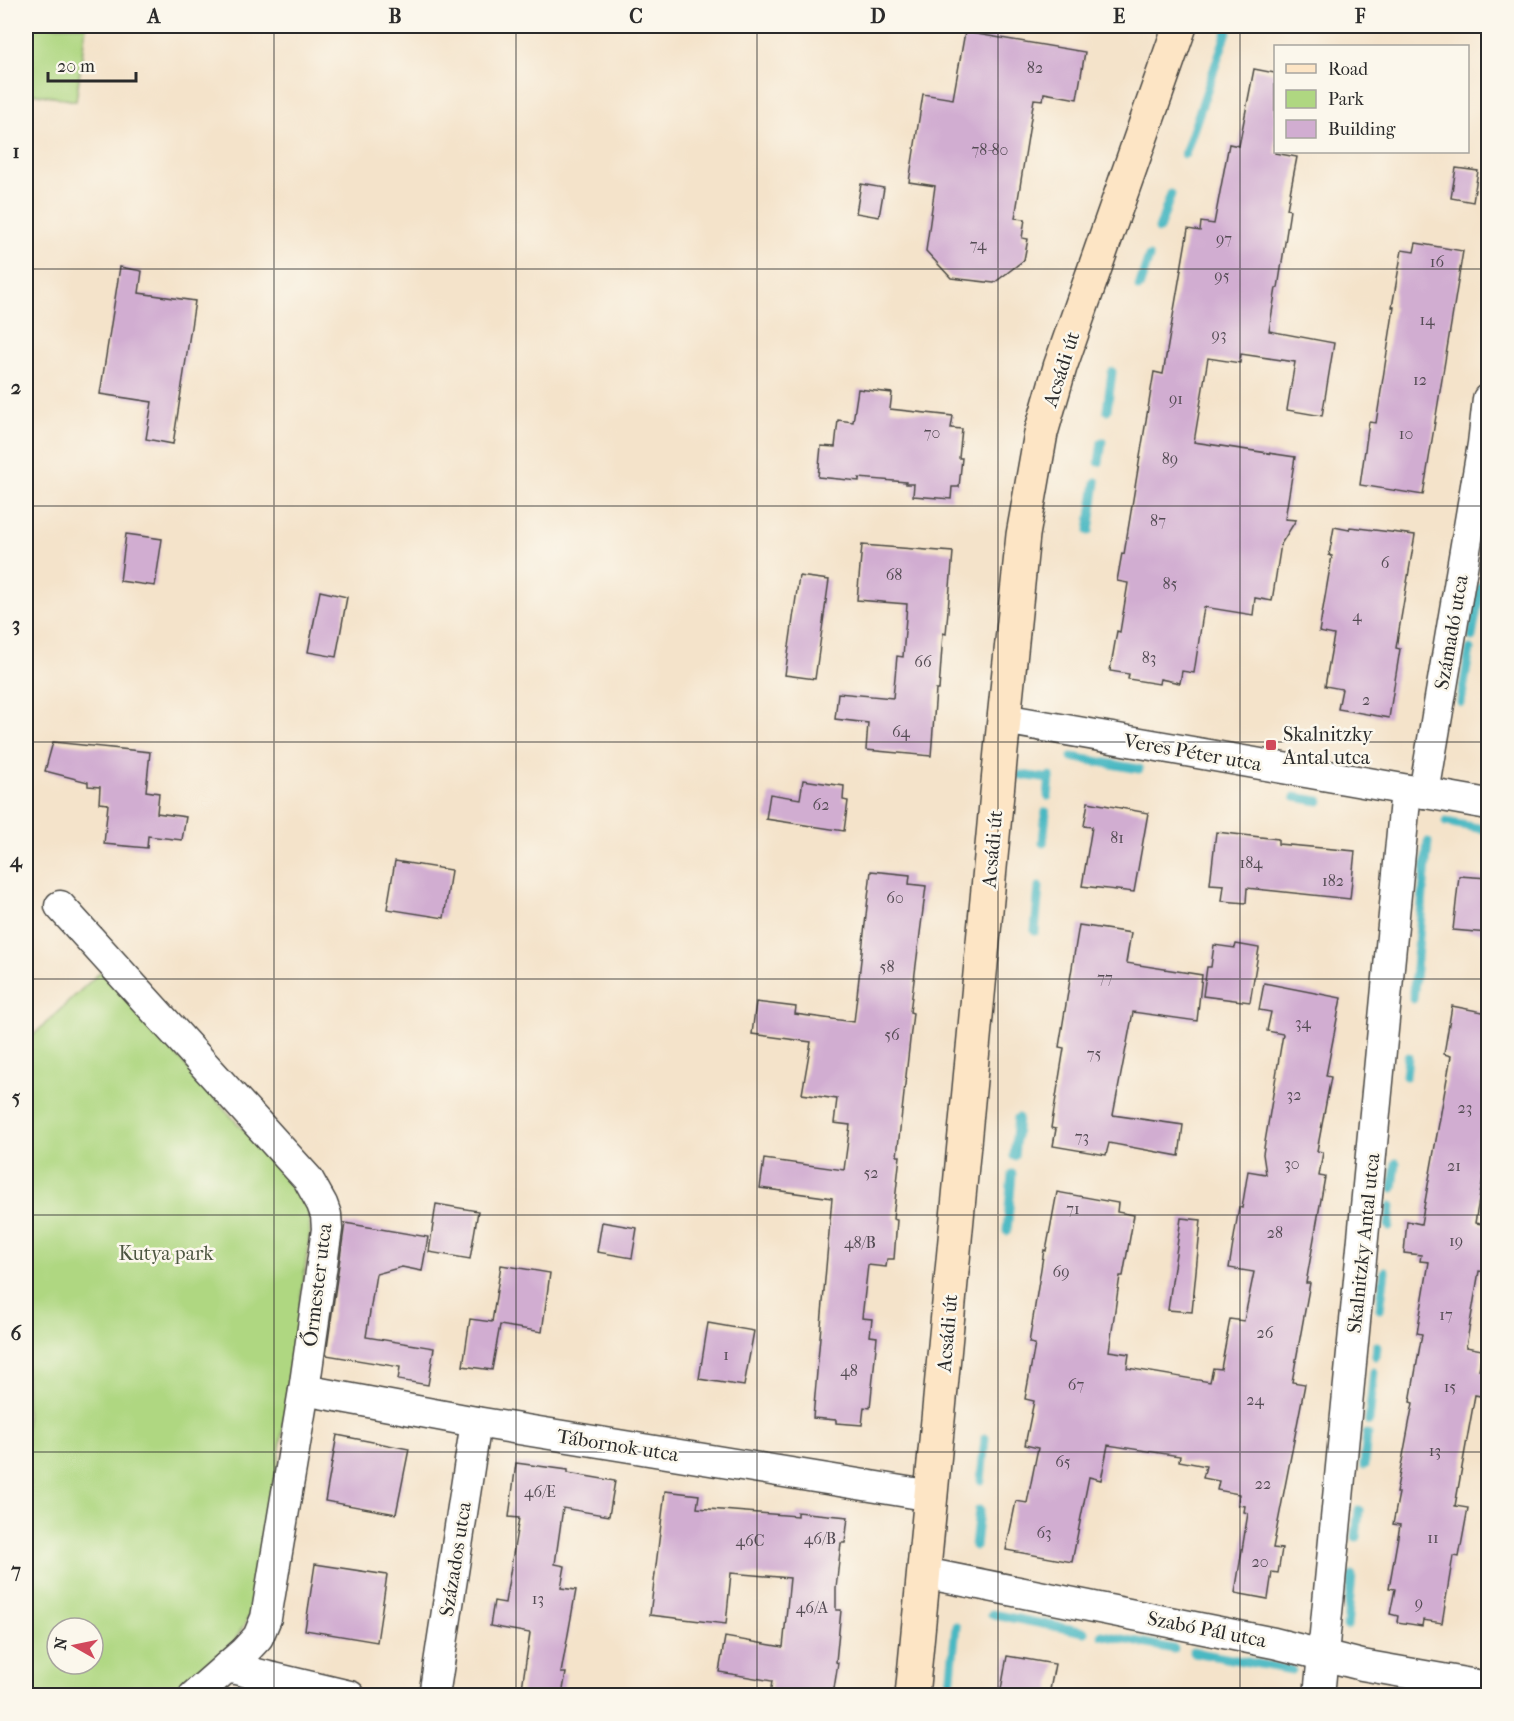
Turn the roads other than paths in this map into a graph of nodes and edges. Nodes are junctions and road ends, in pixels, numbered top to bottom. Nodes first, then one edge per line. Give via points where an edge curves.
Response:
1 (1180, 26) edge
2 (1488, 374) edge
3 (1488, 392) edge
4 (1488, 399) edge
5 (1004, 719) junction
6 (1415, 791) junction
7 (1488, 804) edge
8 (60, 906) dead end
9 (304, 1390) junction
10 (476, 1422) junction
11 (932, 1496) junction
12 (924, 1573) junction
13 (1323, 1655) junction
14 (227, 1667) junction
15 (1488, 1687) edge
16 (194, 1695) edge
17 (350, 1695) edge
18 (434, 1695) edge
19 (912, 1695) edge
20 (1319, 1695) edge

1 - 5 main road, Acsádi út via 1060,367 1041,433 1022,546
2 - 3 street
4 - 6 street, Számadó utca via 1483,444
5 - 6 street, Veres Péter utca
5 - 11 main road, Acsádi út
6 - 7 street, Veres Péter utca
6 - 13 street, Skalnitzky Antal utca
8 - 9 street, Őrmester utca via 316,1191 327,1229
9 - 10 street, Tábornok utca
9 - 14 street, Őrmester utca via 266,1618 258,1637
10 - 11 street, Tábornok utca
10 - 18 street, Százados utca
11 - 12 main road, Acsádi út
12 - 13 street, Szabó Pál utca
12 - 19 main road, Acsádi út
13 - 15 street, Szabó Pál utca
13 - 20 street, Skalnitzky Antal utca
14 - 16 street, Őrmester utca
14 - 17 street

